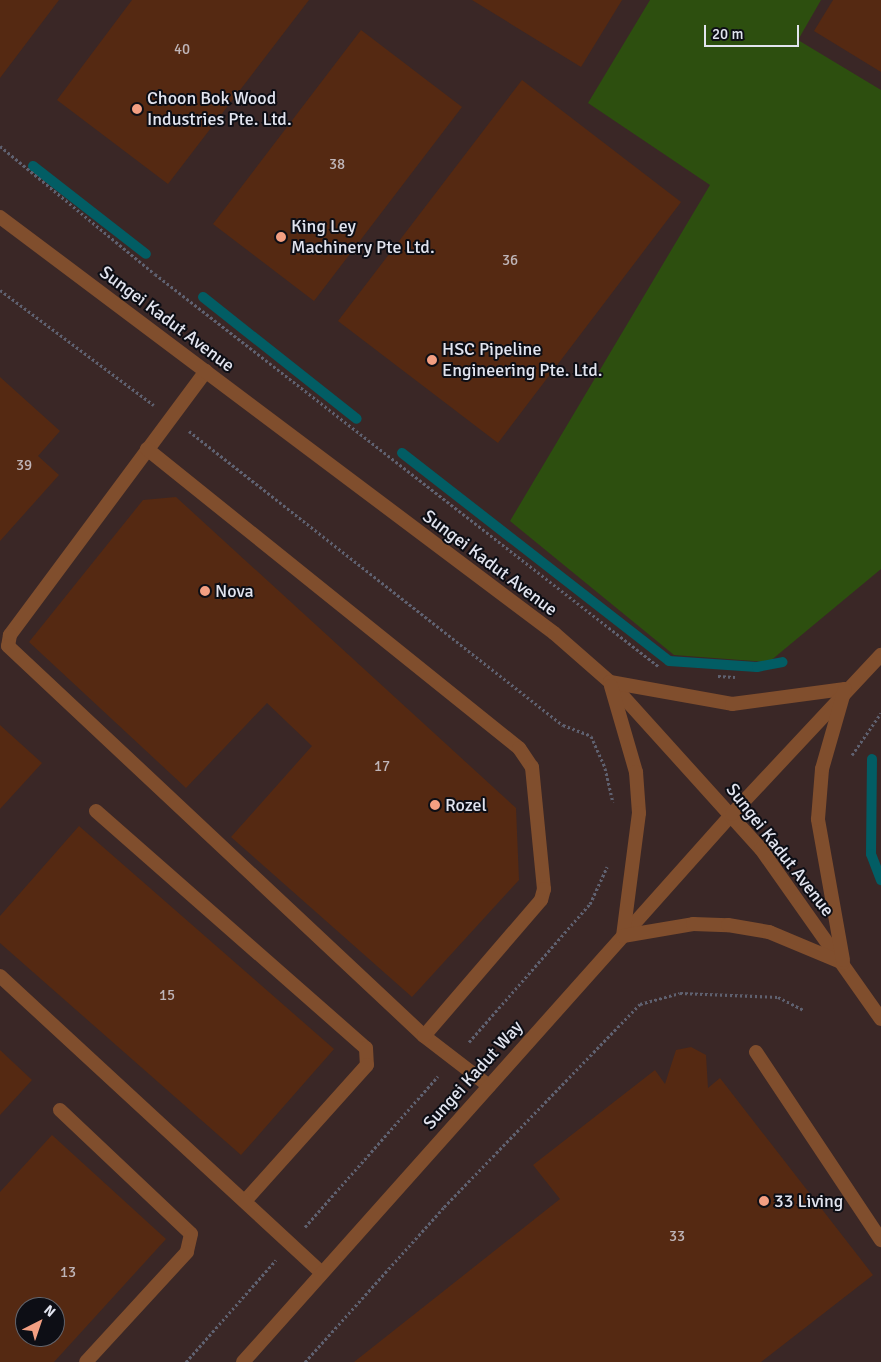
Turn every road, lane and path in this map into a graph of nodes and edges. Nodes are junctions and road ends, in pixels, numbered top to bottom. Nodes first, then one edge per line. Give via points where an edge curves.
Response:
1 (0, 146) edge
2 (0, 217) edge
3 (0, 290) edge
4 (206, 371) junction
5 (171, 417) junction
6 (147, 449) junction
7 (881, 655) edge
8 (664, 669) dead end
9 (707, 675) dead end
10 (734, 677) dead end
11 (610, 682) junction
12 (845, 689) junction
13 (881, 713) edge
14 (850, 759) dead end
15 (614, 810) dead end
16 (96, 811) dead end
17 (732, 814) junction
18 (610, 862) dead end
19 (623, 936) junction
20 (844, 963) junction
21 (0, 976) edge
22 (804, 1010) dead end
23 (881, 1019) edge
24 (424, 1036) junction
25 (756, 1052) dead end
26 (454, 1058) junction
27 (489, 1086) junction
28 (60, 1110) dead end
29 (245, 1201) junction
30 (881, 1240) edge
31 (291, 1243) junction
32 (321, 1272) junction
33 (86, 1362) edge
34 (186, 1362) edge
35 (243, 1362) edge
36 (306, 1362) edge

1 - 8 path via 154,274
2 - 4 street, Sungei Kadut Avenue
3 - 5 path
4 - 5 street
4 - 11 street, Sungei Kadut Avenue via 554,633
5 - 6 street
5 - 15 path via 563,725 591,736 605,768
6 - 24 street via 10,635 8,646
6 - 24 street via 519,748 532,767 544,889 541,900
7 - 12 street, Sungei Kadut Way
9 - 10 path
11 - 12 street via 732,704
11 - 17 street, Sungei Kadut Avenue
11 - 19 street via 636,772 640,814
12 - 17 street, Sungei Kadut Way
12 - 20 street via 822,768 818,819
13 - 14 path via 869,725
16 - 29 street via 366,1048 367,1066
17 - 19 street, Sungei Kadut Way
17 - 20 street, Sungei Kadut Avenue
18 - 26 path via 590,904
19 - 20 street via 693,924 728,925 769,932
19 - 27 street, Sungei Kadut Way
20 - 23 street, Sungei Kadut Avenue
21 - 29 street
22 - 36 path via 778,998 680,993 640,1004 444,1207
24 - 26 street
25 - 30 street
26 - 27 street
26 - 31 path
27 - 32 street, Sungei Kadut Way
28 - 33 street via 191,1234 187,1252
29 - 31 street
31 - 32 street
31 - 34 path
32 - 35 street, Sungei Kadut Way

